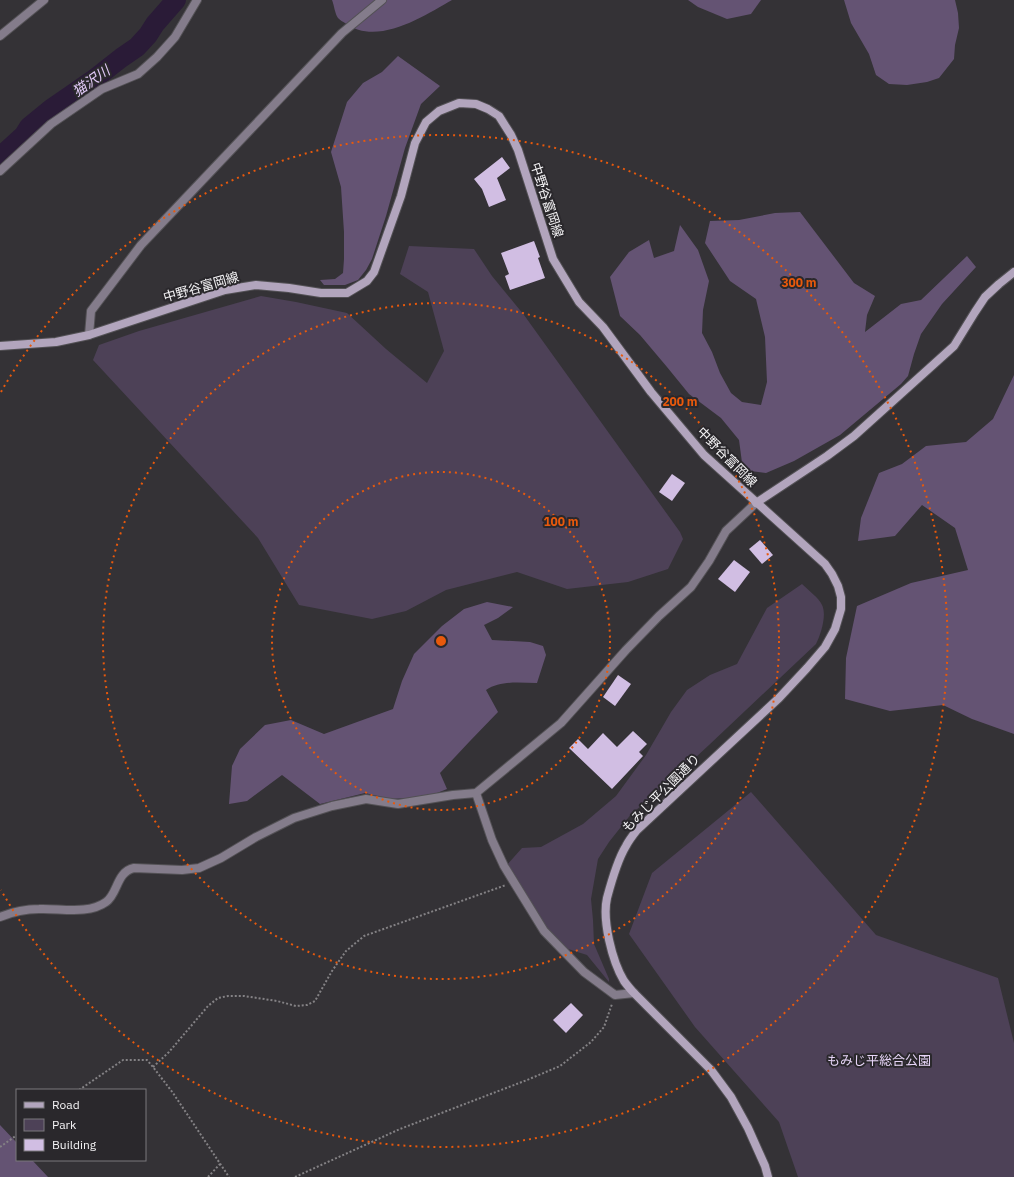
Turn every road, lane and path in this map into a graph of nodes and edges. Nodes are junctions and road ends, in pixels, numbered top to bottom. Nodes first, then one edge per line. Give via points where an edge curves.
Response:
1 (44, 0) edge
2 (197, 0) edge
3 (382, 0) edge
4 (0, 36) edge
5 (0, 172) edge
6 (1014, 272) edge
7 (89, 335) junction
8 (0, 346) edge
9 (756, 503) junction
10 (476, 793) junction
11 (514, 882) junction
12 (0, 917) edge
13 (634, 993) junction
14 (615, 995) junction
15 (153, 1067) junction
16 (80, 1089) edge
17 (16, 1136) edge
18 (0, 1147) edge
19 (220, 1164) junction
20 (208, 1177) edge
21 (229, 1177) edge
22 (295, 1177) edge
23 (768, 1177) edge

1 - 4 street
2 - 5 street via 175,37 138,74 102,89 51,124
3 - 7 street via 342,33 141,245 91,311
6 - 9 main road, 中野谷富岡線 via 985,297 954,346 854,436
7 - 8 main road, 中野谷富岡線 via 56,342
7 - 9 main road, 中野谷富岡線 via 225,290 256,285 321,293 347,293 367,281 374,272 401,196 415,143 426,122 439,111 459,103 476,104 500,116 511,135 553,259 579,302 603,327 651,392 704,455
9 - 10 street via 726,531 691,587 626,650 561,723
9 - 13 main road, もみじ平公園通り via 825,564 838,586 841,609 835,629 825,647 807,668 779,698 637,830 626,846 607,898 606,913 615,960 624,980
10 - 11 street via 492,840
10 - 12 street via 398,804 366,799 332,806 294,818 199,868 128,869 110,899 96,907 82,910 39,909
11 - 14 street via 544,931 584,972
11 - 15 path via 364,936 346,951 315,1001 307,1005 296,1006 244,996 218,998
13 - 14 street
13 - 23 main road, もみじ平公園通り via 711,1070 731,1097 748,1128
14 - 22 path via 604,1027 591,1042 560,1066 400,1129
15 - 16 path via 147,1060 123,1060
15 - 19 path
17 - 18 path
19 - 20 path
19 - 21 path

